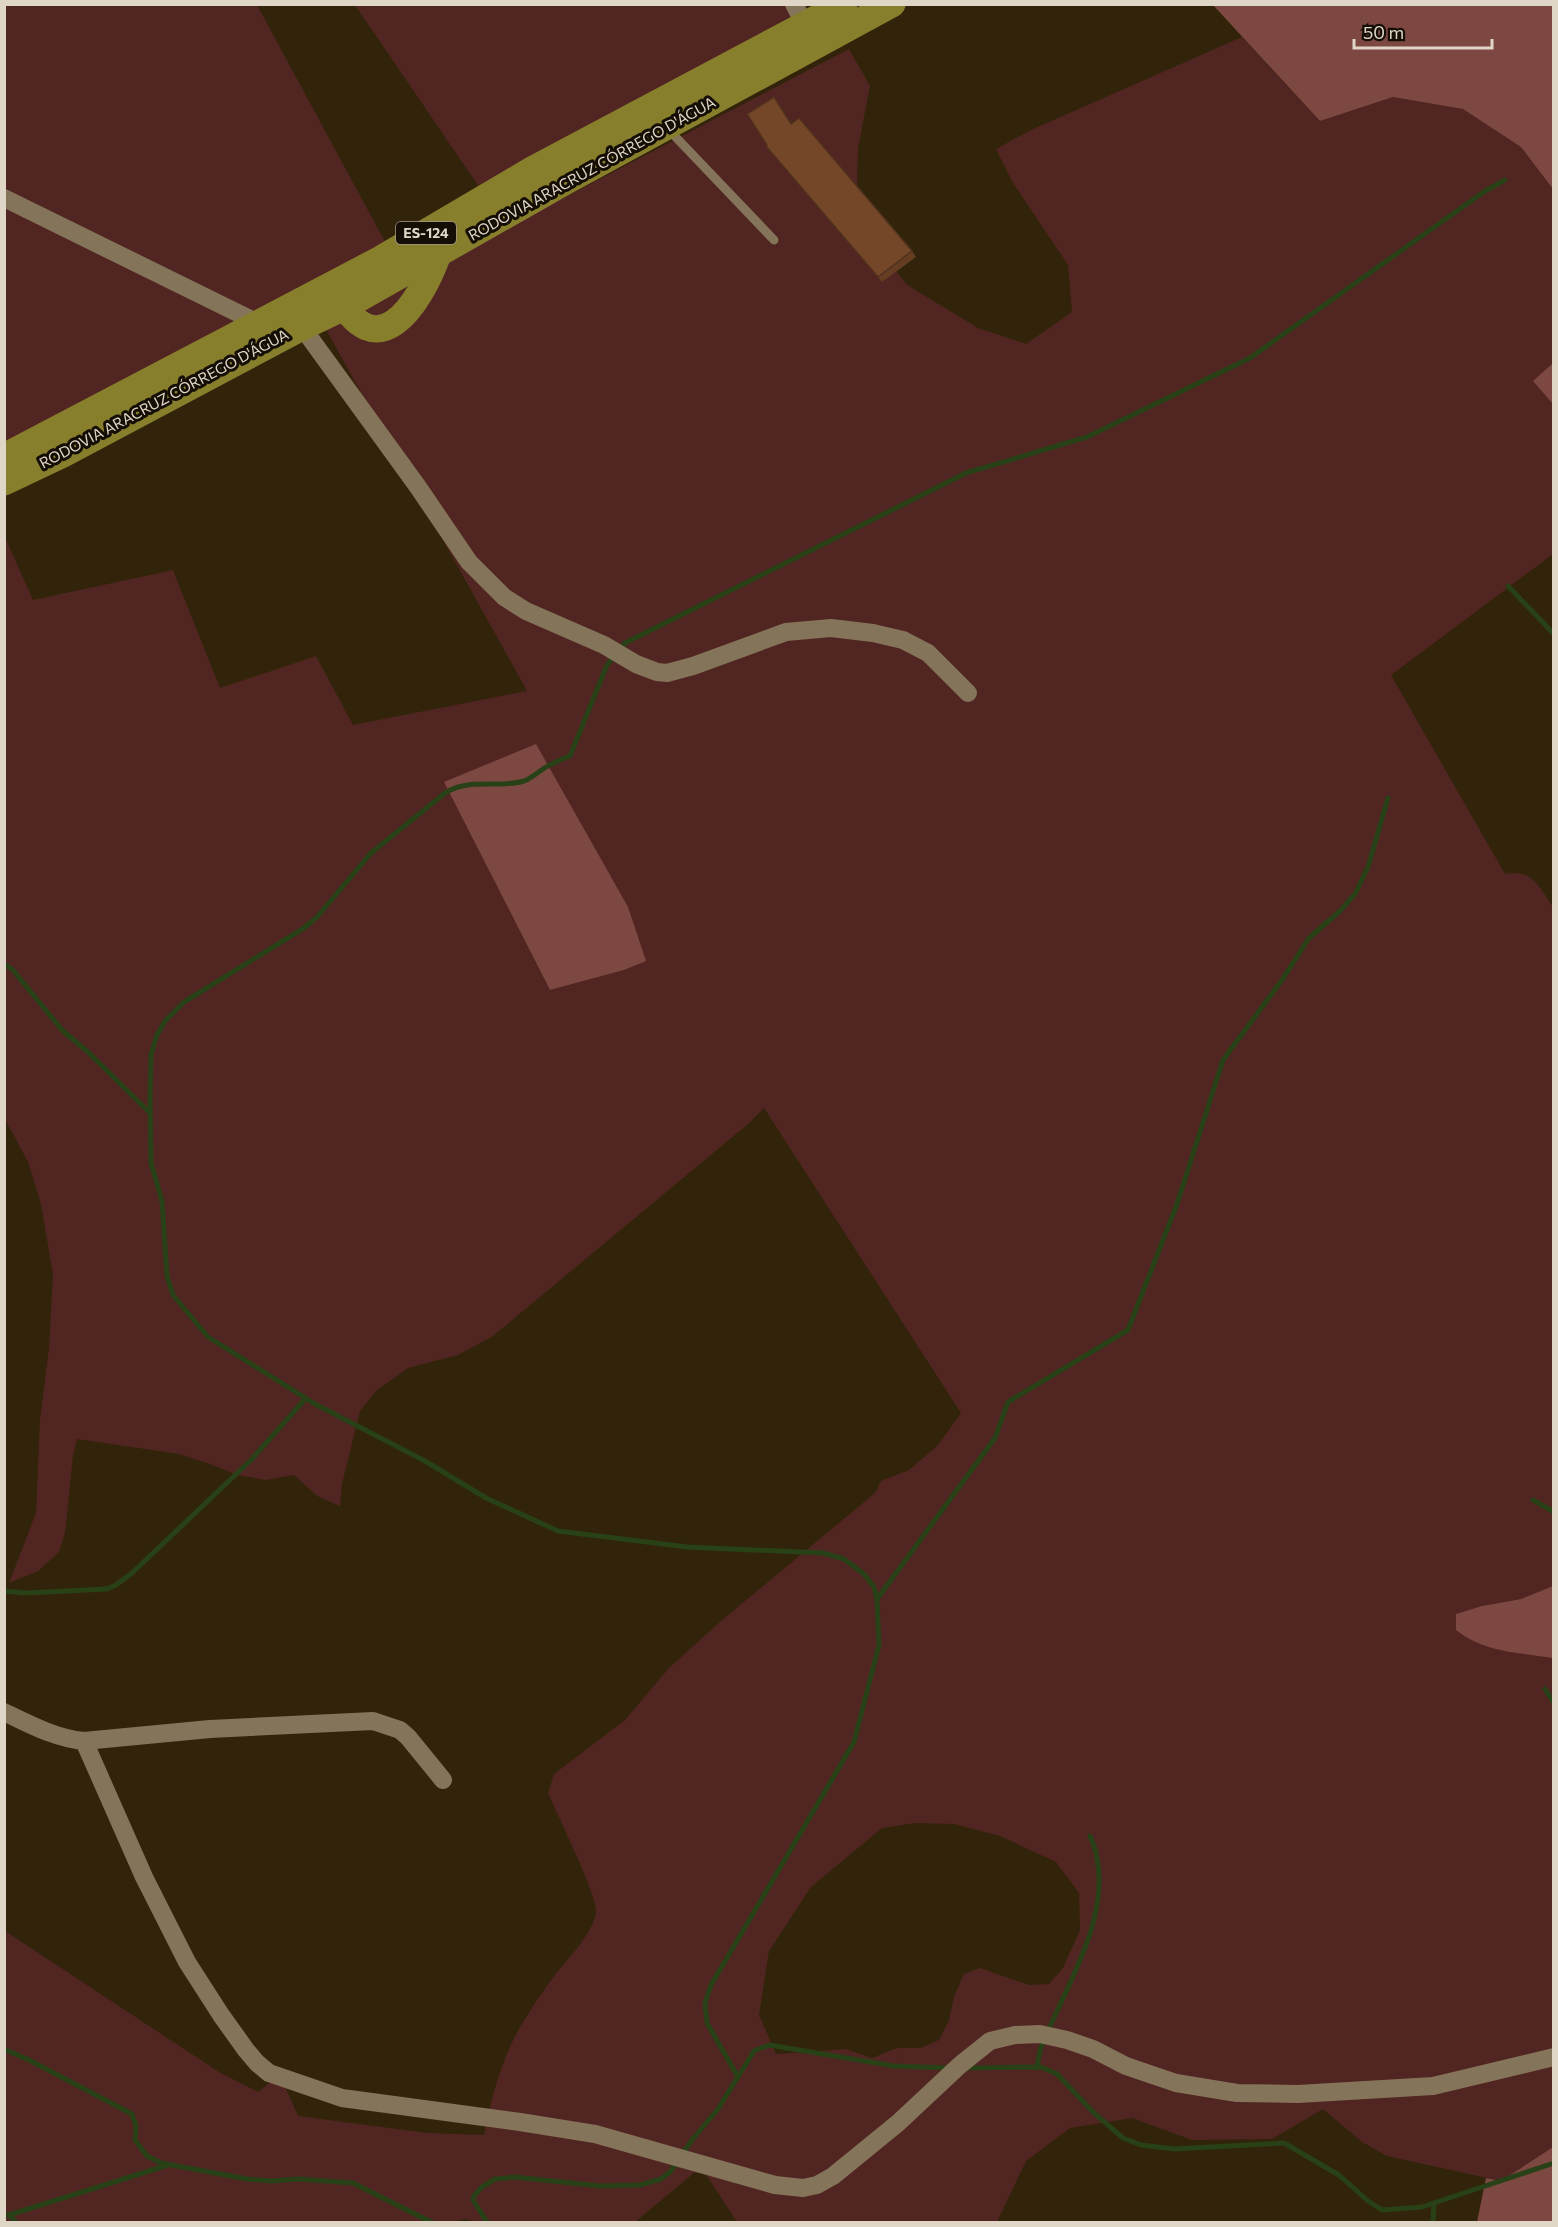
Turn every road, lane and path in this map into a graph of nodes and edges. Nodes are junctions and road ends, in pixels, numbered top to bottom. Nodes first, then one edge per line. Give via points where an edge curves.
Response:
1 (844, 4) edge
2 (891, 4) edge
3 (800, 14) edge
4 (667, 127) junction
5 (4, 198) edge
6 (774, 240) dead end
7 (438, 254) junction
8 (338, 296) junction
9 (258, 324) junction
10 (302, 327) junction
11 (4, 457) edge
12 (4, 482) edge
13 (968, 693) dead end
14 (4, 1712) edge
15 (84, 1741) junction
16 (442, 1780) dead end
17 (1554, 2057) edge

1 - 3 main road, RODOVIA ARACRUZ CÓRREGO D'ÁGUA / ES-124
2 - 4 main road, RODOVIA ARACRUZ CÓRREGO D'ÁGUA / ES-124
3 - 8 main road, RODOVIA ARACRUZ CÓRREGO D'ÁGUA / ES-124 via 381,259
4 - 6 lane
4 - 7 main road, RODOVIA ARACRUZ CÓRREGO D'ÁGUA / ES-124
5 - 9 street
7 - 8 main road, RODOVIA ARACRUZ CÓRREGO D'ÁGUA / ES-124
7 - 8 main road via 421,293 380,330 354,321
8 - 9 main road, RODOVIA ARACRUZ CÓRREGO D'ÁGUA / ES-124
8 - 10 main road, RODOVIA ARACRUZ CÓRREGO D'ÁGUA / ES-124
9 - 11 main road, RODOVIA ARACRUZ CÓRREGO D'ÁGUA / ES-124
10 - 12 main road, RODOVIA ARACRUZ CÓRREGO D'ÁGUA / ES-124
10 - 13 street via 469,562 504,597 526,611 636,663 667,673 786,632 831,628 873,633 903,640 928,653
14 - 15 street via 46,1733
15 - 16 street via 210,1729 373,1721 400,1730
15 - 17 street via 144,1877 187,1962 221,2015 263,2069 342,2098 595,2134 776,2185 803,2188 833,2176 990,2041 1015,2035 1040,2034 1067,2040 1176,2083 1237,2093 1298,2094 1433,2086

